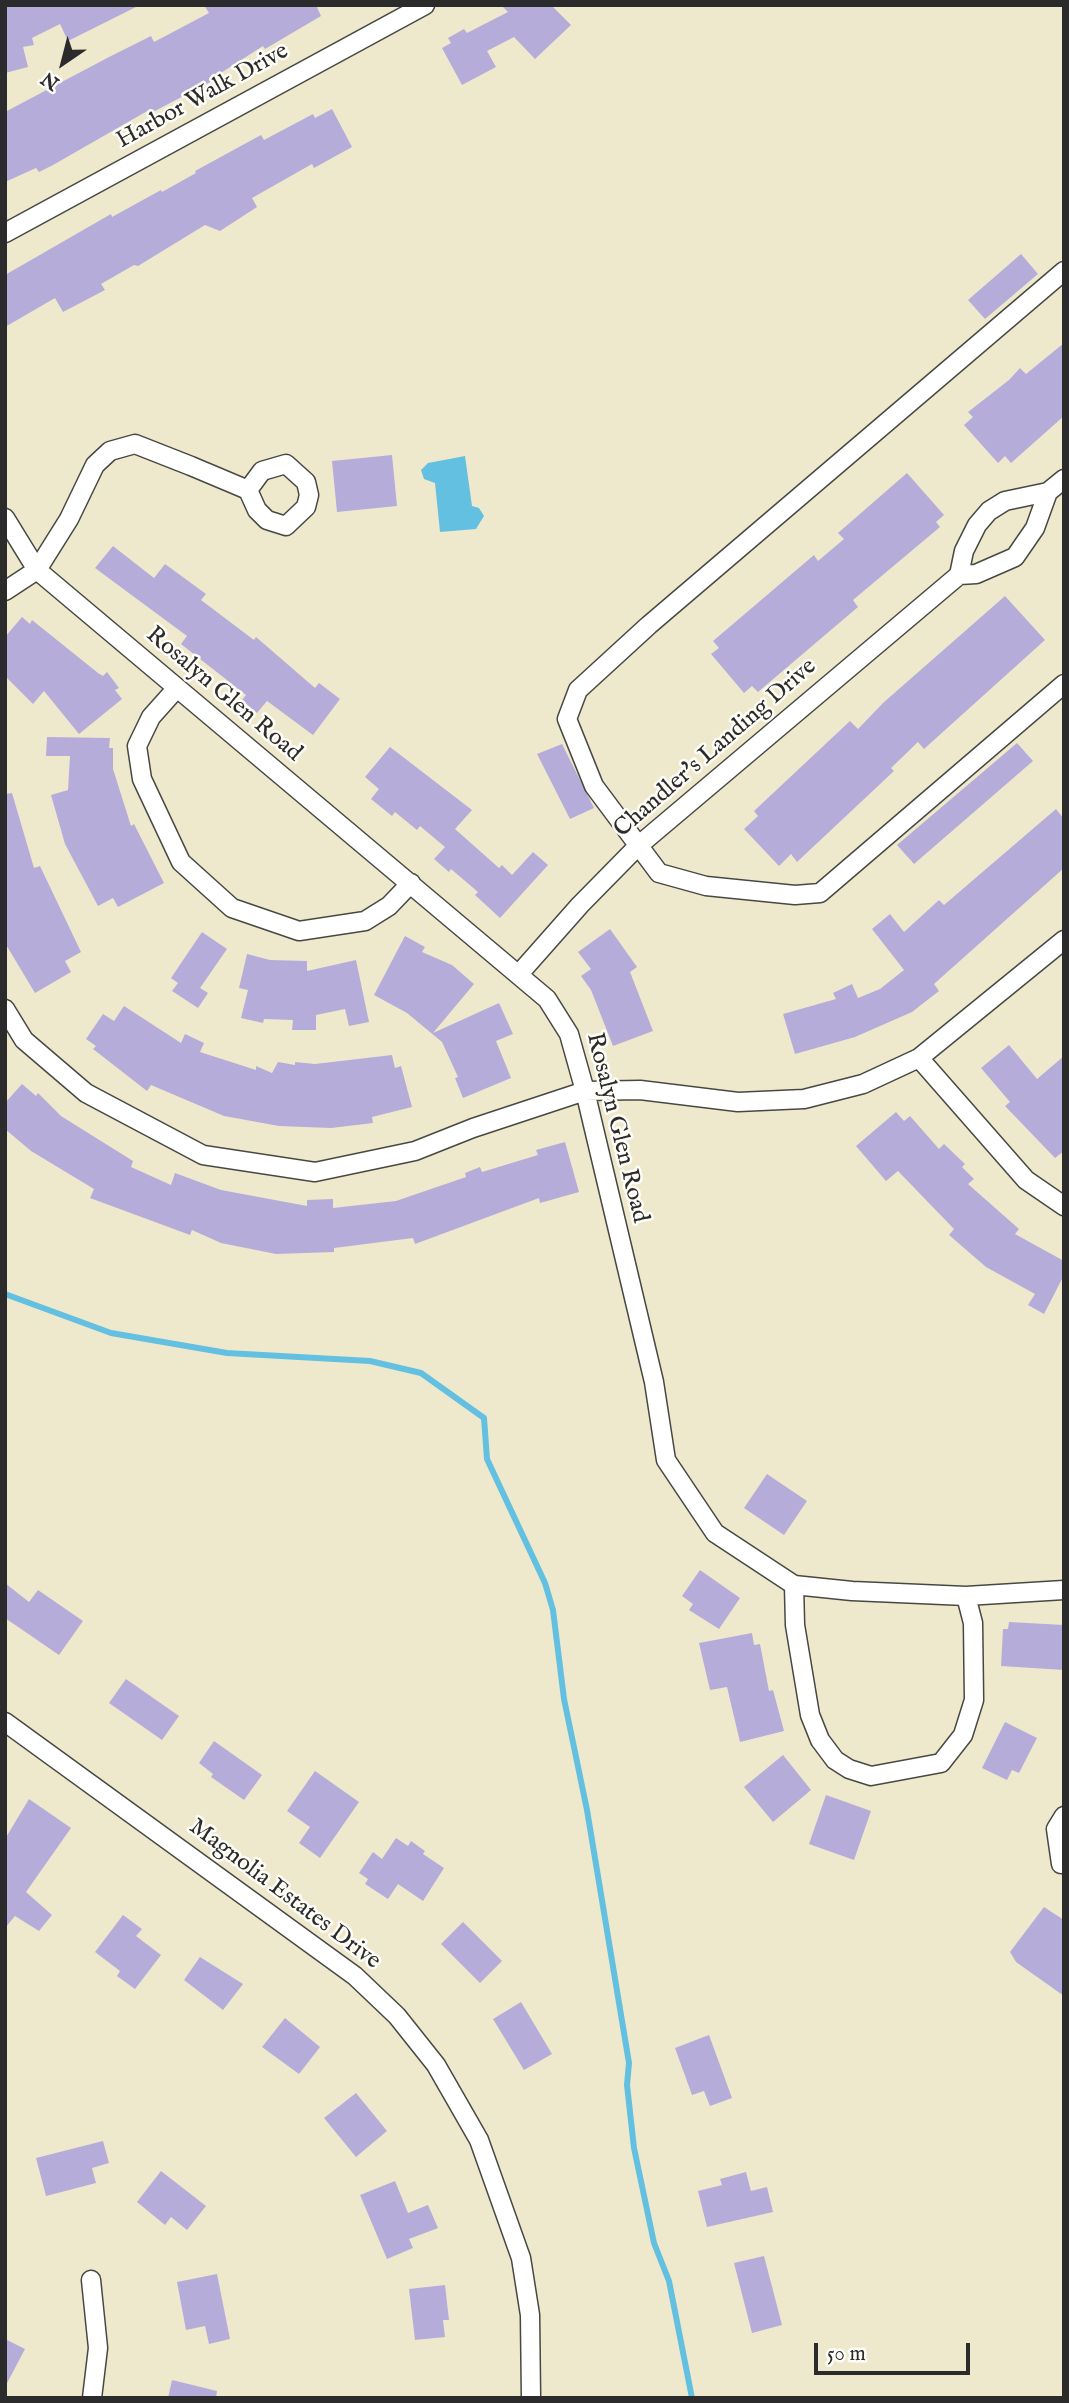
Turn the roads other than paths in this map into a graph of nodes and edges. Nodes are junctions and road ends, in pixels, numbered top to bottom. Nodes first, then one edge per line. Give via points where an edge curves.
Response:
1 (425, 5) edge
2 (5, 233) edge
3 (1064, 271) edge
4 (1064, 479) edge
5 (248, 490) dead end
6 (1048, 492) junction
7 (5, 518) edge
8 (37, 570) junction
9 (959, 575) junction
10 (5, 590) edge
11 (1064, 684) edge
12 (176, 689) junction
13 (638, 846) junction
14 (411, 883) junction
15 (1064, 940) edge
16 (519, 974) junction
17 (5, 1009) edge
18 (919, 1058) junction
19 (585, 1091) junction
20 (1064, 1206) edge
21 (794, 1585) junction
22 (1064, 1590) edge
23 (966, 1596) junction
24 (5, 1722) edge
25 (1064, 1815) edge
26 (1061, 1864) dead end
27 (91, 2280) dead end
28 (92, 2398) edge
29 (531, 2398) edge

1 - 2 street, Harbor Walk Drive
3 - 13 street via 649,625 578,691 567,719 594,786
4 - 6 street
5 - 8 street via 135,444 110,451 95,465
6 - 9 street, Chandler's Landing Drive via 1035,528 1015,557 976,574
6 - 9 street via 1005,501 989,511 964,551
7 - 8 street, Rosalyn Glen Road
8 - 10 street
8 - 12 street, Rosalyn Glen Road
9 - 13 street, Chandler's Landing Drive
11 - 13 street via 820,893 795,895 706,886 659,873
12 - 14 street, Rosalyn Glen Road
12 - 14 street via 151,717 137,746 142,779 181,862 232,908 299,930 365,920 389,906
13 - 16 street, Chandler's Landing Drive
14 - 16 street, Rosalyn Glen Road
15 - 18 street
16 - 19 street, Rosalyn Glen Road via 547,999 569,1034
17 - 19 street via 24,1040 86,1093 203,1155 315,1172 415,1151
18 - 19 street via 863,1084 804,1099 738,1102 640,1090
18 - 20 street via 1026,1180
19 - 21 street, Rosalyn Glen Road via 654,1382 666,1460 715,1534
21 - 23 street, Rosalyn Glen Road
21 - 23 street via 795,1625 810,1715 820,1740 835,1760 872,1776 941,1763 963,1735 974,1700 973,1623
22 - 23 street, Rosalyn Glen Road
24 - 29 street, Magnolia Estates Drive via 355,1976 397,2016 436,2064 479,2140 520,2258 530,2315
25 - 26 street via 1056,1829
27 - 28 street via 98,2348

